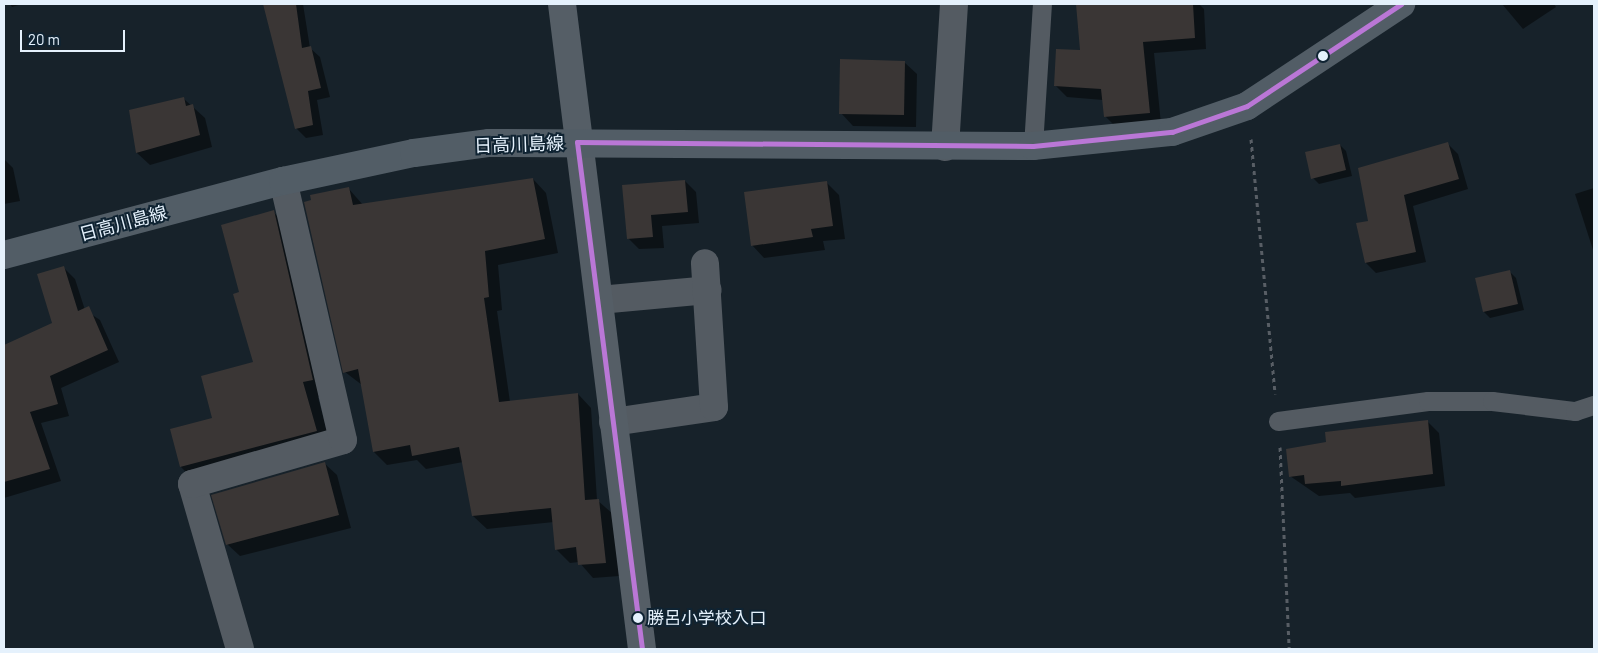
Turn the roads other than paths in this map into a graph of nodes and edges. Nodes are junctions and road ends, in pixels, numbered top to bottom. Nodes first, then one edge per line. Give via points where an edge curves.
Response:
1 (562, 4) edge
2 (954, 4) edge
3 (1042, 4) edge
4 (1401, 4) edge
5 (577, 142) junction
6 (1033, 146) junction
7 (945, 147) junction
8 (282, 181) junction
9 (4, 255) edge
10 (705, 263) dead end
11 (708, 290) junction
12 (599, 300) junction
13 (1594, 405) edge
14 (1278, 421) road end
15 (613, 422) junction
16 (240, 649) edge
17 (642, 649) edge

1 - 5 street
2 - 7 street
3 - 6 lane
4 - 6 main road, 日高川島線 via 1247,106 1172,132
5 - 7 main road, 日高川島線
5 - 8 main road, 日高川島線 via 489,143 414,153
5 - 12 street
6 - 7 main road, 日高川島線
8 - 9 main road, 日高川島線
8 - 16 street via 343,440 192,484
10 - 11 street
11 - 12 street
11 - 15 street via 714,407
12 - 15 street
13 - 14 lane via 1575,411 1492,401 1428,401
15 - 17 street

